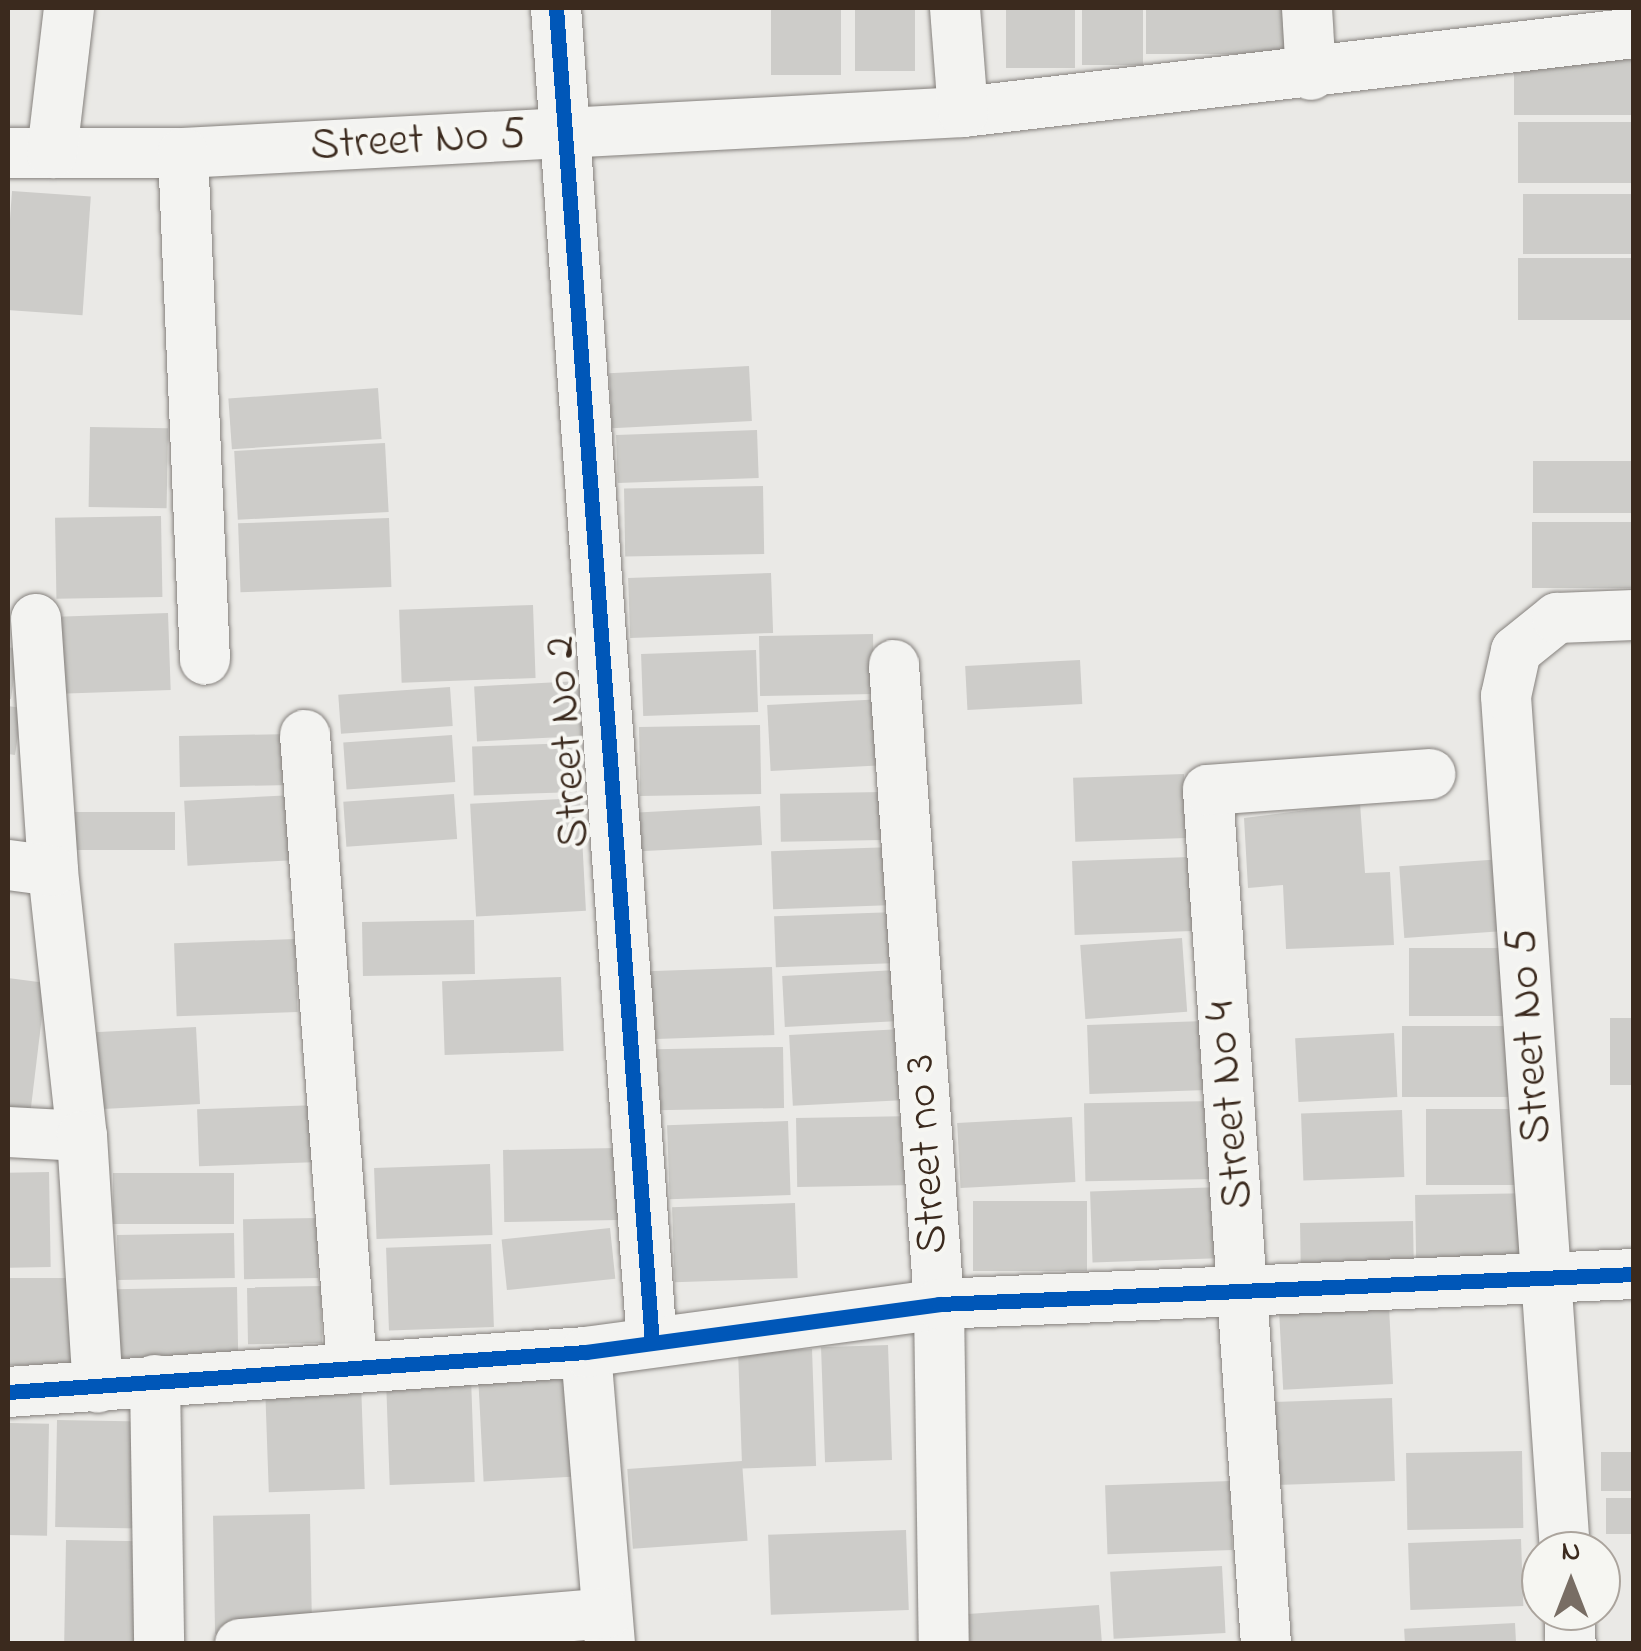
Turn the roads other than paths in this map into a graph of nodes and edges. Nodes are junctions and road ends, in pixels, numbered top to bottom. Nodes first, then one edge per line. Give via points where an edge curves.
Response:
1 (70, 8) edge
2 (556, 8) edge
3 (955, 8) edge
4 (1307, 8) edge
5 (1634, 32) edge
6 (1311, 74) junction
7 (963, 112) junction
8 (562, 136) junction
9 (30, 153) edge
10 (183, 153) junction
11 (1634, 615) edge
12 (36, 618) dead end
13 (204, 660) dead end
14 (894, 665) dead end
15 (306, 735) dead end
16 (1430, 774) dead end
17 (30, 868) edge
18 (8, 1132) edge
19 (82, 1136) junction
20 (1634, 1274) edge
21 (1549, 1281) junction
22 (1246, 1295) junction
23 (939, 1304) junction
24 (652, 1343) junction
25 (586, 1352) junction
26 (352, 1368) junction
27 (155, 1380) junction
28 (98, 1388) junction
29 (8, 1392) edge
30 (1564, 1531) edge
31 (609, 1628) edge
32 (159, 1644) edge
33 (240, 1644) edge
34 (944, 1644) edge
35 (1266, 1644) edge

1 - 9 street
2 - 8 street, Street No 2
3 - 7 street
4 - 6 street
5 - 6 street, Street No 5
6 - 7 street, Street No 5
7 - 8 street, Street No 5
8 - 10 street, Street No 5
8 - 24 street, Street No 2
9 - 10 street, Street No 5
10 - 13 street
11 - 21 street, Street No 5 via 1556,618 1516,651 1506,696
12 - 17 street
14 - 23 street, Street no 3
15 - 26 street
16 - 22 street, Street No 4 via 1208,790
17 - 19 street
18 - 19 street
19 - 28 street
20 - 21 street
21 - 22 street
21 - 30 street, Street No 5
22 - 23 street
22 - 35 street, Street No 4
23 - 24 street
23 - 34 street, Street no 3
24 - 25 street
25 - 26 street
25 - 31 street
26 - 27 street
27 - 28 street
27 - 32 street
28 - 29 street
31 - 33 street

